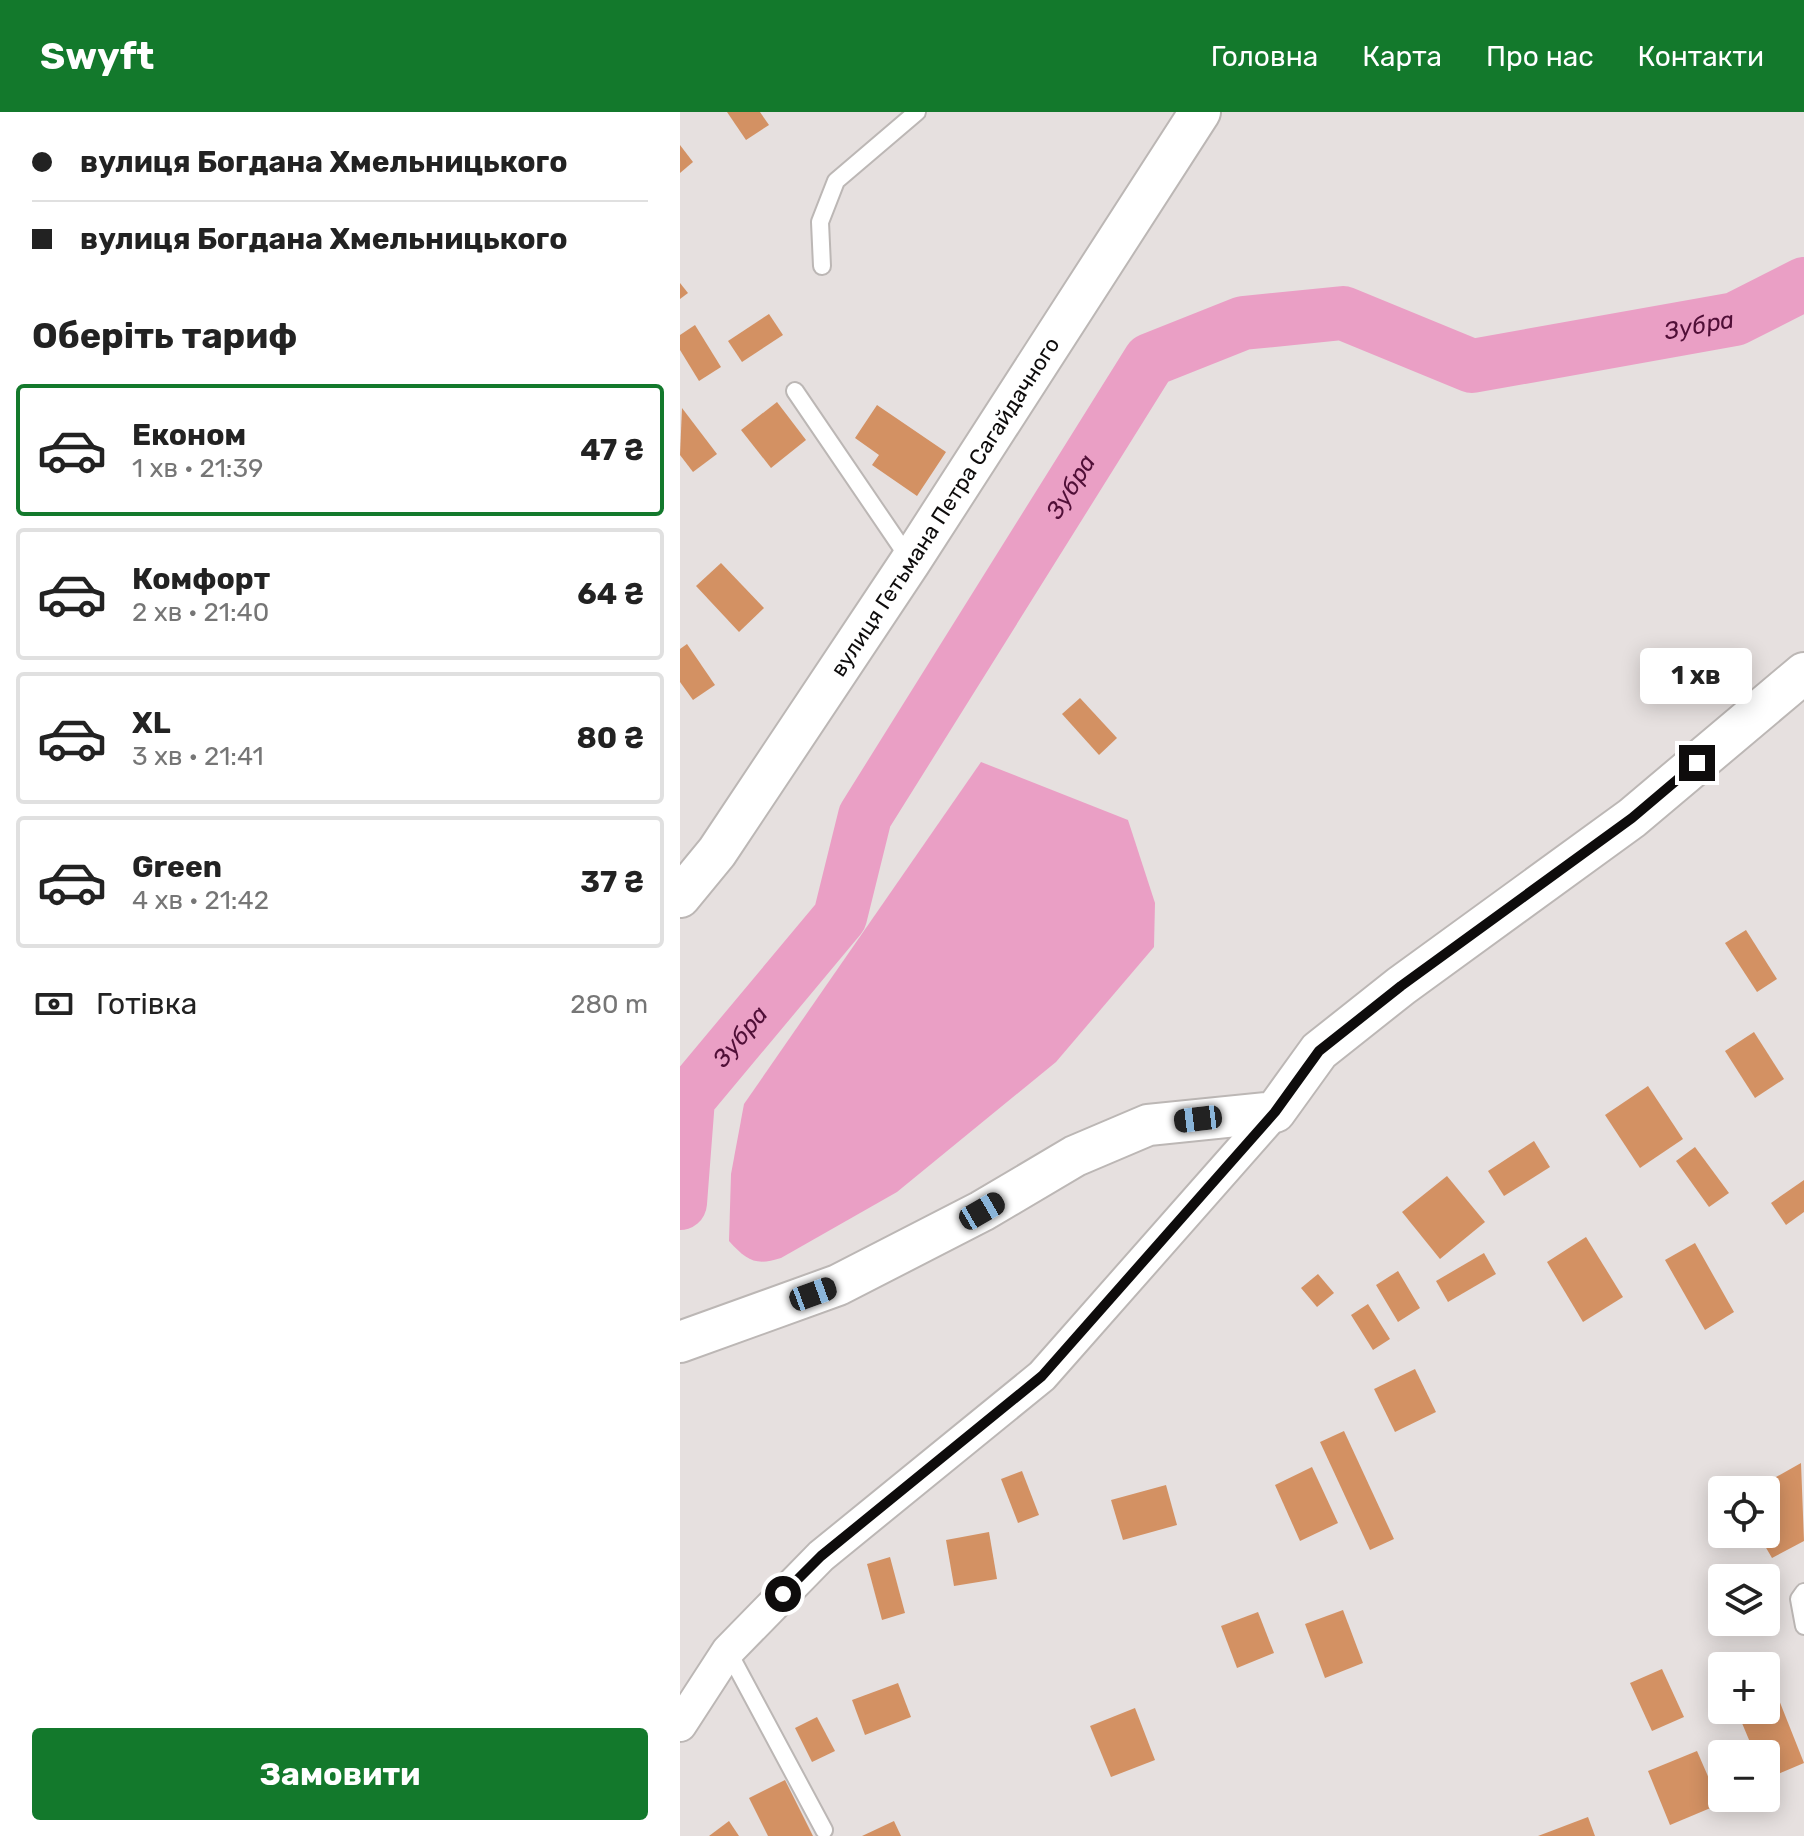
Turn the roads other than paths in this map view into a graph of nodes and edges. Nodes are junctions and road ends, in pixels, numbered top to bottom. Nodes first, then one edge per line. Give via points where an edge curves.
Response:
1 (917, 112) edge
2 (1200, 112) edge
3 (822, 266) dead end
4 (795, 391) dead end
5 (910, 562) junction
6 (1804, 673) edge
7 (680, 897) edge
8 (1275, 1112) junction
9 (680, 1342) edge
10 (1804, 1592) edge
11 (1804, 1626) edge
12 (728, 1651) junction
13 (680, 1725) edge
14 (824, 1830) dead end

1 - 3 lane via 836,181 820,222
2 - 5 street, вулиця Гетьмана Петра Сагайдачного
4 - 5 lane
5 - 7 street, вулиця Гетьмана Петра Сагайдачного via 717,852
6 - 8 street via 1632,818 1319,1051
8 - 9 street via 1148,1125 1075,1156 955,1226 838,1285
8 - 12 street via 1042,1376 821,1556
10 - 11 lane via 1799,1599
12 - 13 street
12 - 14 lane

